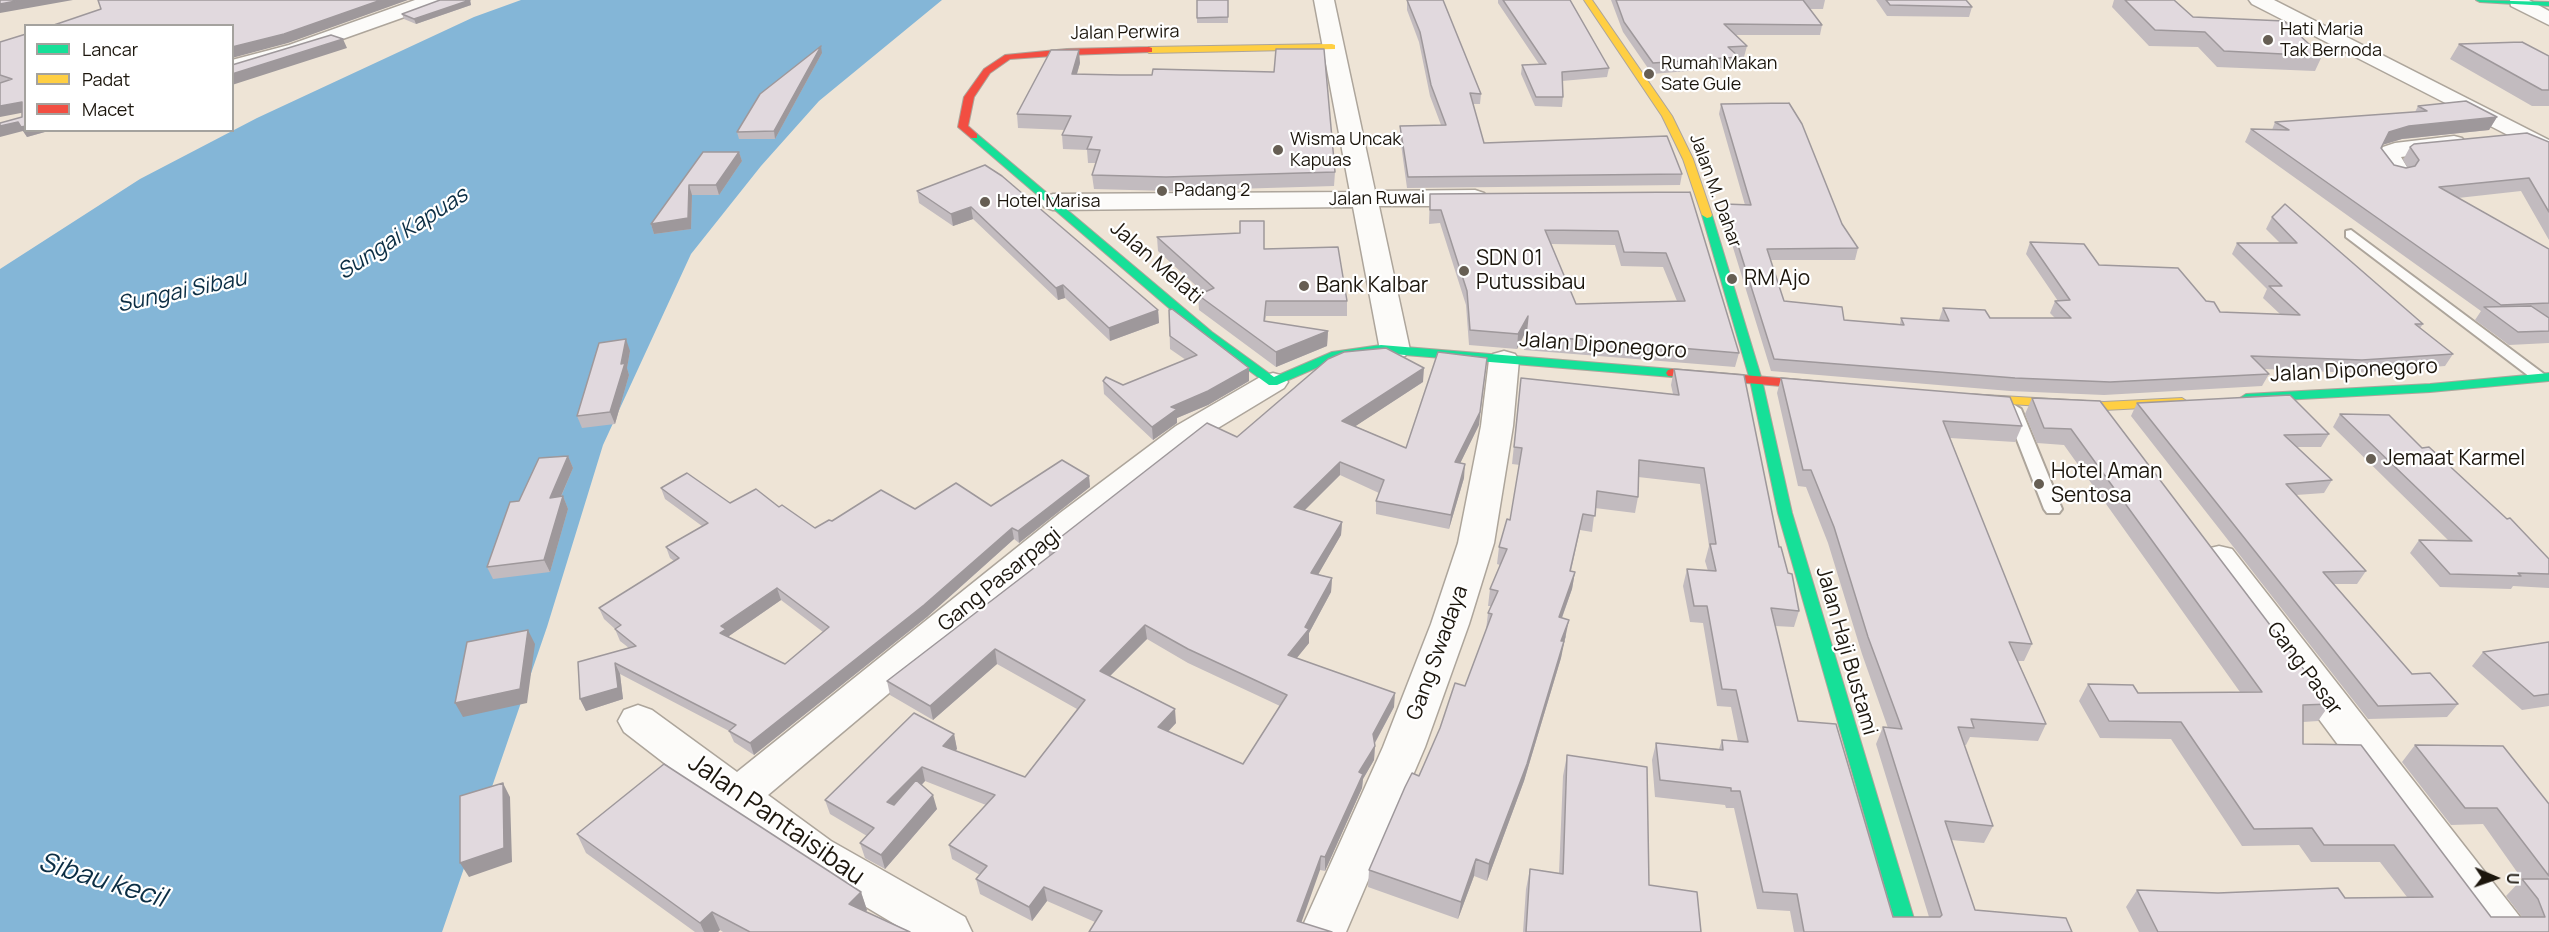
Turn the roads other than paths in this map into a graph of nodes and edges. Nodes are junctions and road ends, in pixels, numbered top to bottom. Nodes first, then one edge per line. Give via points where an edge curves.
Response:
1 (434, 0) edge
2 (1324, 0) edge
3 (1588, 0) edge
4 (2259, 0) edge
5 (2480, 0) edge
6 (2516, 1) edge
7 (2549, 3) edge
8 (2549, 19) edge
9 (1332, 47) junction
10 (234, 66) edge
11 (963, 128) joint
12 (2522, 135) junction
13 (2549, 149) edge
14 (2398, 172) edge
15 (1503, 197) edge
16 (1362, 199) junction
17 (1053, 202) junction
18 (2351, 234) dead end
19 (1395, 350) junction
20 (1504, 360) junction
21 (2544, 377) edge
22 (1756, 380) junction
23 (1273, 382) junction
24 (1837, 387) edge
25 (1952, 397) edge
26 (2227, 399) edge
27 (2192, 401) edge
28 (2010, 402) junction
29 (2104, 406) junction
30 (2132, 444) edge
31 (2053, 509) dead end
32 (2196, 528) edge
33 (638, 720) dead end
34 (739, 794) junction
35 (949, 932) edge
36 (1323, 932) edge
37 (1908, 932) edge
38 (2504, 932) edge

1 - 10 street
2 - 9 street
3 - 22 main road, Jalan M. Dahar via 1667,116 1688,159 1690,195
4 - 12 street
5 - 6 main road
6 - 7 main road
6 - 8 street
9 - 11 main road, Jalan Perwira via 1037,53 1008,57 987,71 969,97
9 - 16 street
11 - 17 main road, Jalan Melati
12 - 13 street
12 - 14 street via 2403,148 2391,152 2388,159
15 - 16 street, Jalan Ruwai
16 - 17 street, Jalan Ruwai
16 - 19 street
17 - 23 main road, Jalan Melati via 1208,334
18 - 21 lane
19 - 20 main road, Jalan Diponegoro
19 - 23 main road, Jalan Diponegoro via 1336,355
20 - 22 main road, Jalan Diponegoro
20 - 36 street, Gang Swadaya via 1497,426 1476,543 1404,747
21 - 26 main road, Jalan Diponegoro via 2430,388
22 - 24 main road, Jalan Diponegoro
22 - 37 main road, Jalan Haji Bustami via 1785,513
23 - 34 street, Gang Pasarpagi via 1187,433 1072,520
25 - 28 main road
27 - 29 main road
28 - 29 main road
28 - 31 lane
29 - 30 street
32 - 38 street, Gang Pasar
33 - 34 street, Jalan Pantaisibau
34 - 35 street, Jalan Pantaisibau via 815,854

